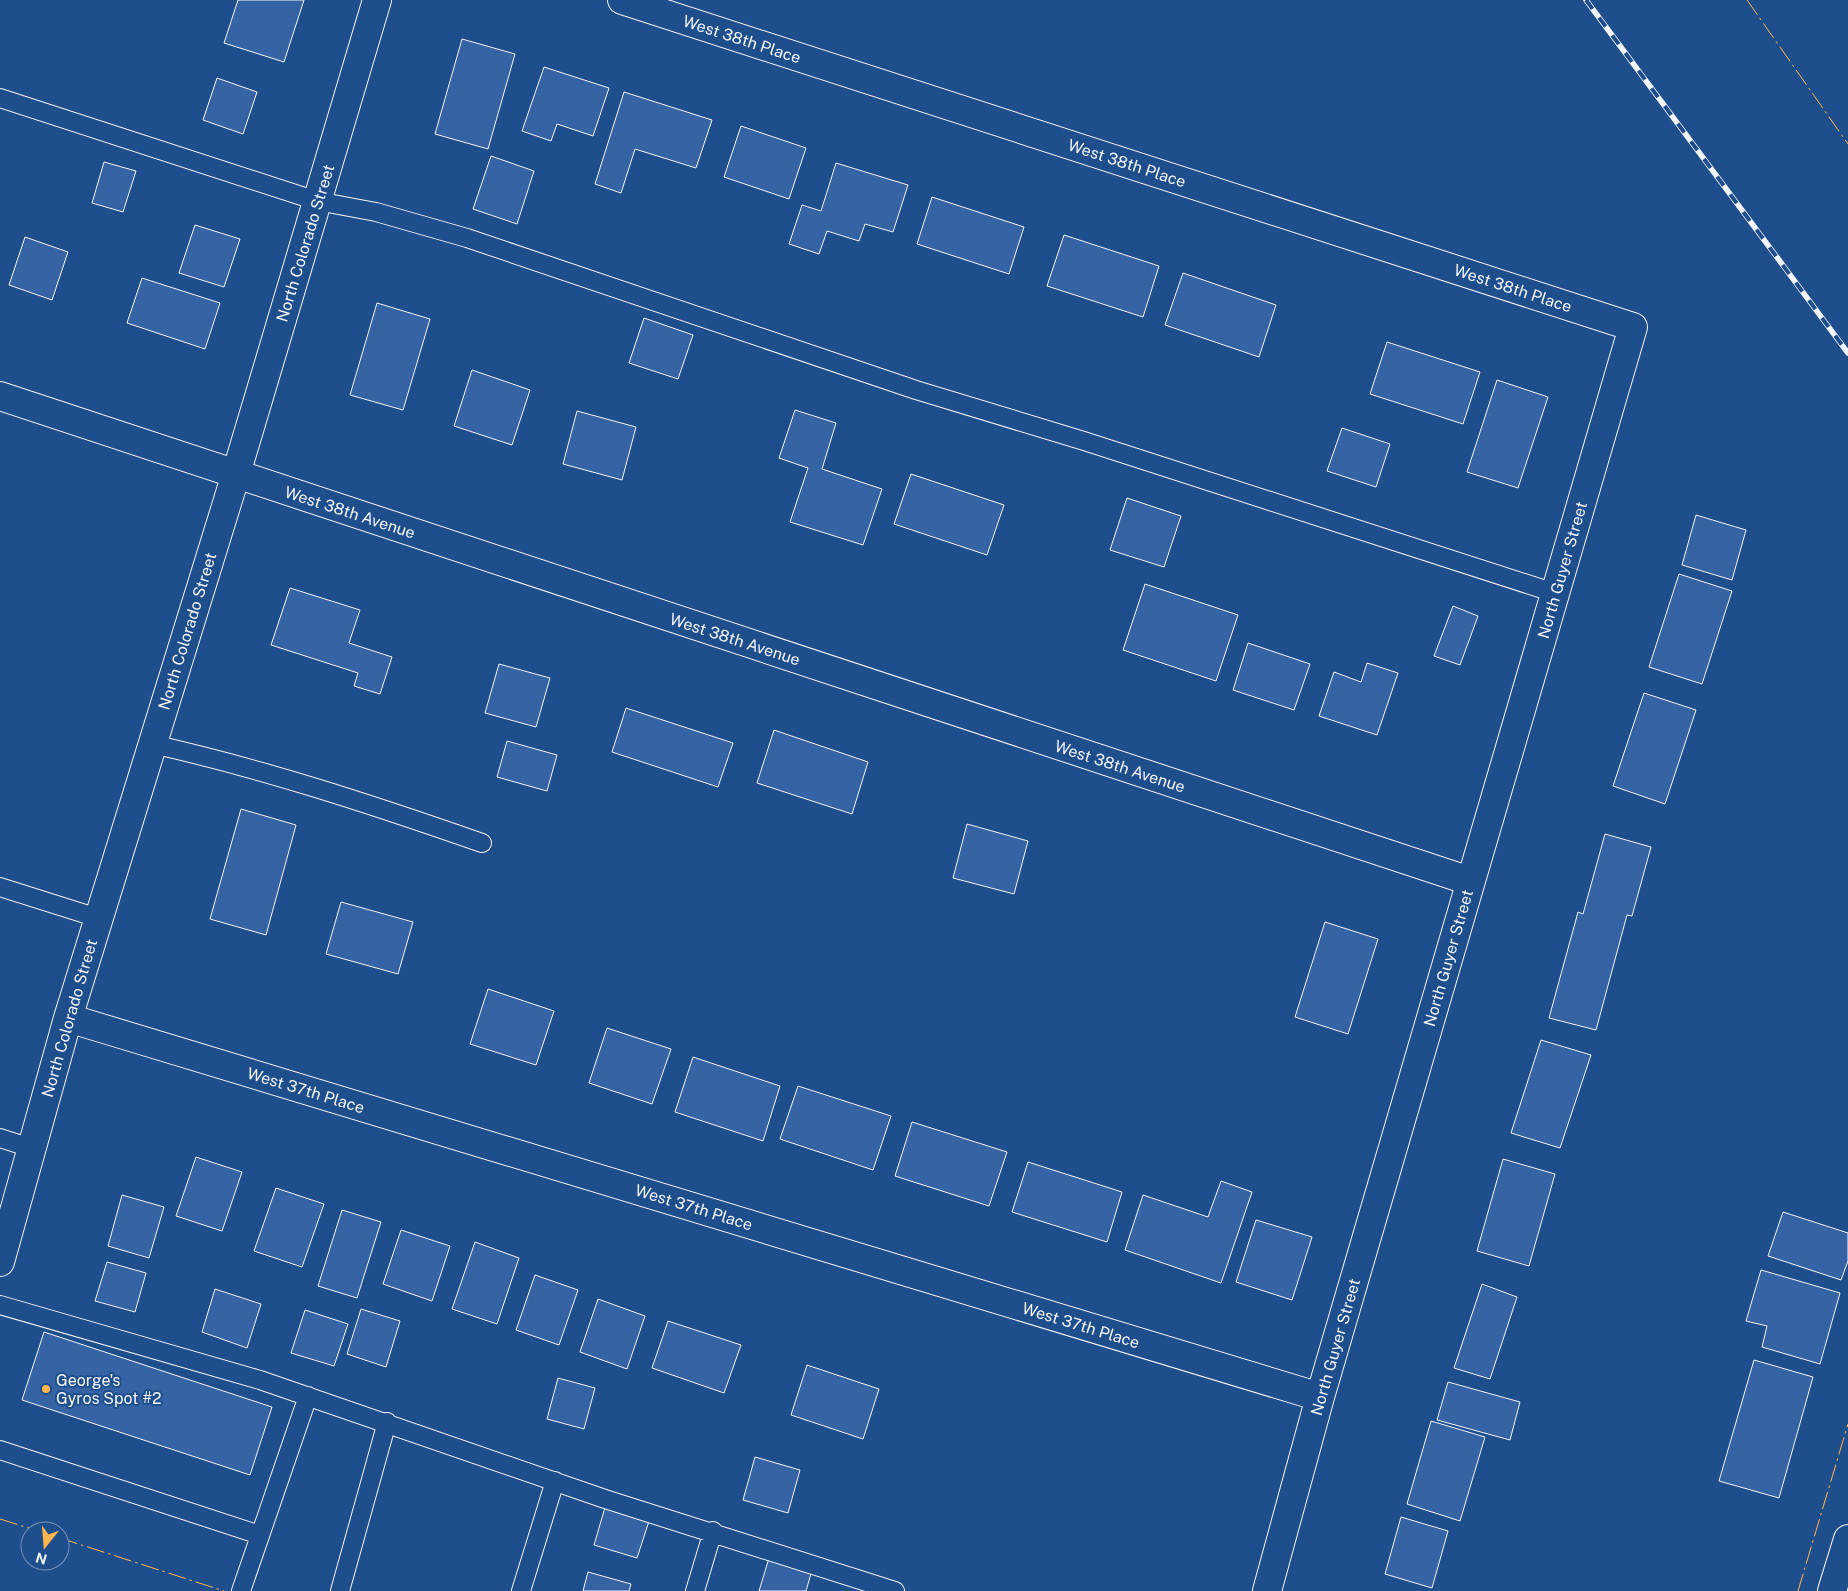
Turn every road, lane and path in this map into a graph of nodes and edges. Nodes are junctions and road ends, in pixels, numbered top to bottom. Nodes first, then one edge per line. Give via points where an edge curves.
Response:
1 (377, 0) edge
2 (622, 0) edge
3 (0, 98) edge
4 (317, 200) junction
5 (1633, 326) joint
6 (0, 396) edge
7 (236, 474) junction
8 (1555, 594) junction
9 (152, 744) junction
10 (482, 843) dead end
11 (1470, 882) junction
12 (0, 887) edge
13 (98, 918) junction
14 (68, 1018) junction
15 (0, 1138) edge
16 (31, 1148) junction
17 (0, 1262) edge
18 (0, 1306) edge
19 (308, 1396) junction
20 (1320, 1397) junction
21 (387, 1422) junction
22 (0, 1450) edge
23 (555, 1481) junction
24 (712, 1531) junction
25 (260, 1536) junction
26 (1848, 1539) edge
27 (241, 1591) edge
28 (340, 1591) edge
29 (521, 1591) edge
30 (695, 1591) edge
31 (895, 1591) edge
32 (1267, 1591) edge
33 (1832, 1591) edge

1 - 4 street, North Colorado Street
2 - 5 street, West 38th Place
3 - 4 lane
4 - 7 street, North Colorado Street
4 - 8 lane via 376,212 476,240 916,390
5 - 8 street, North Guyer Street
6 - 7 street, West 38th Avenue
7 - 9 street, North Colorado Street
7 - 11 street, West 38th Avenue
8 - 11 street, North Guyer Street
9 - 10 lane via 232,762
9 - 13 street, North Colorado Street
11 - 20 street, North Guyer Street
12 - 13 lane
13 - 14 street, North Colorado Street
14 - 16 street, North Colorado Street
14 - 20 street, West 37th Place
15 - 16 lane
16 - 17 street, North Colorado Street
18 - 19 lane
19 - 21 lane
19 - 25 lane
20 - 32 street, North Guyer Street
21 - 23 lane
21 - 28 lane
22 - 25 lane
23 - 24 lane
23 - 29 lane
24 - 30 lane
24 - 31 lane
25 - 27 lane
26 - 33 street

